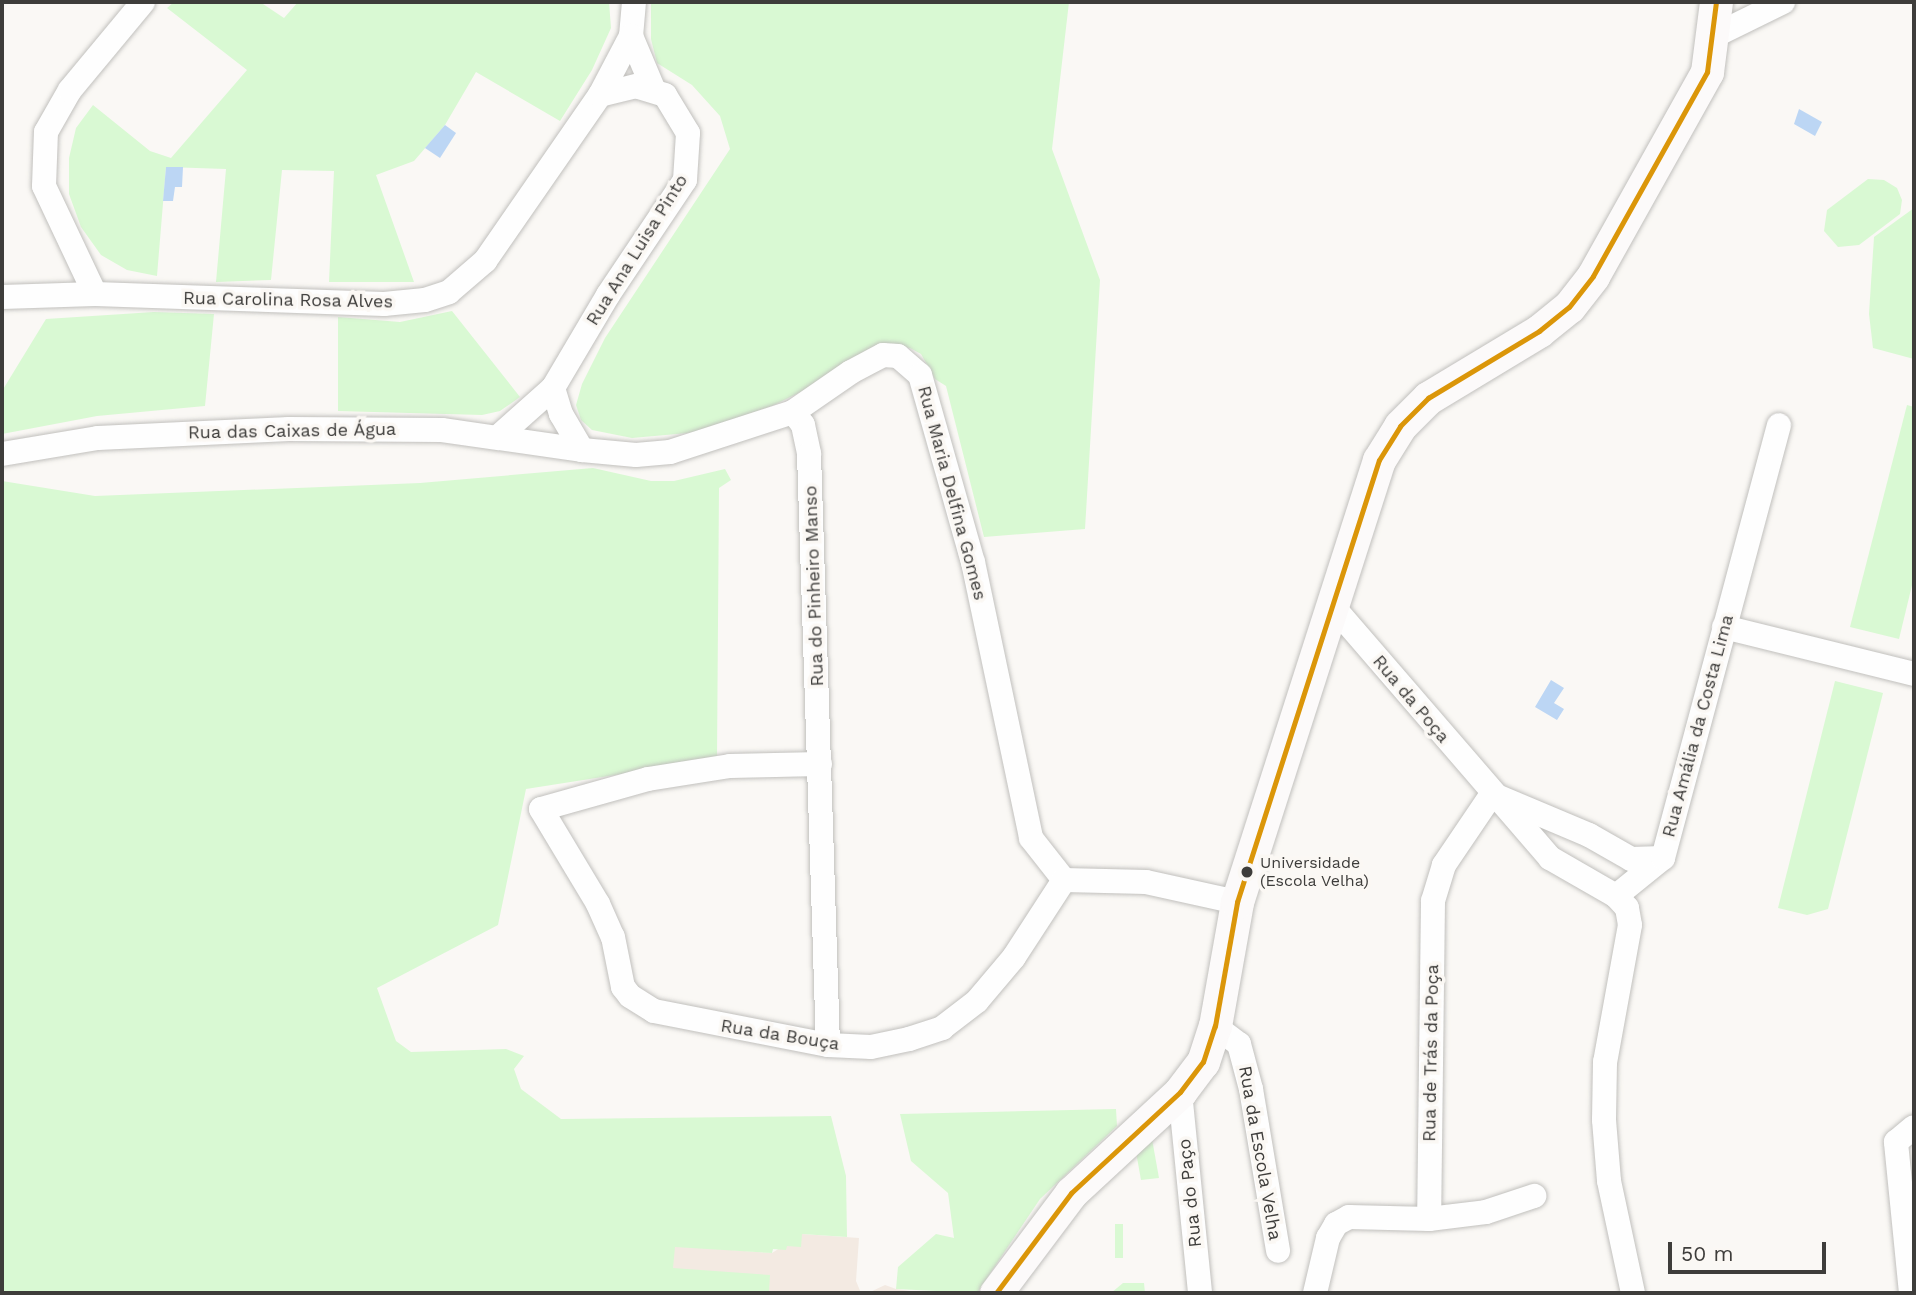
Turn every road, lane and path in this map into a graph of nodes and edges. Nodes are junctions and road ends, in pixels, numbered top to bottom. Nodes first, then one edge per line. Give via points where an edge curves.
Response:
1 (143, 2) edge
2 (634, 2) edge
3 (1716, 2) edge
4 (1783, 2) edge
5 (631, 36) junction
6 (1714, 36) junction
7 (653, 88) junction
8 (600, 95) junction
9 (94, 294) junction
10 (2, 298) edge
11 (553, 388) junction
12 (793, 412) junction
13 (1779, 425) dead end
14 (498, 437) junction
15 (582, 450) junction
16 (2, 454) edge
17 (1330, 603) junction
18 (1724, 627) junction
19 (1914, 674) edge
20 (820, 764) junction
21 (1492, 794) junction
22 (1663, 858) junction
23 (1064, 880) junction
24 (1616, 896) junction
25 (1237, 902) junction
26 (1215, 1026) junction
27 (828, 1045) junction
28 (1180, 1092) junction
29 (1914, 1127) edge
30 (1534, 1196) dead end
31 (1429, 1219) junction
32 (1278, 1251) dead end
33 (996, 1293) edge
34 (1200, 1293) edge
35 (1315, 1293) edge
36 (1633, 1293) edge
37 (1911, 1293) edge

1 - 9 street via 69,90 46,132 44,186
2 - 5 street
3 - 6 street
4 - 6 street
5 - 7 street
5 - 8 street, Rua Carolina Rosa Alves
6 - 17 street via 1707,72 1624,224 1569,307 1539,331 1429,398 1400,426 1379,460
7 - 8 street via 619,88
7 - 11 street, Rua Ana Luisa Pinto via 676,106 688,132 685,180 607,295
8 - 9 street, Rua Carolina Rosa Alves via 485,261 449,292 425,300 384,304
9 - 10 street, Rua Carolina Rosa Alves
11 - 14 street, Rua Ana Luisa Pinto
11 - 15 street via 561,414
12 - 15 street, Rua Maria Delfina Gomes via 670,452 636,455
12 - 20 street, Rua do Pinheiro Manso via 803,425 809,454
12 - 23 street, Rua Maria Delfina Gomes via 883,355 898,356 920,375 973,562 1031,838
13 - 18 street, Rua Amália da Costa Lima
14 - 15 street, Rua das Caixas de Água
14 - 16 street, Rua das Caixas de Água via 428,429 202,431 98,438
17 - 21 street, Rua da Poça
17 - 25 street
18 - 19 street
18 - 22 street, Rua Amália da Costa Lima
20 - 27 street, Rua do Pinheiro Manso
20 - 27 street, Rua da Bouça via 730,766 648,779 541,809 598,904 612,937 622,987 630,996 654,1011
21 - 22 street, Rua da Poça via 1589,835 1631,859
21 - 24 street, Rua da Poça via 1550,858
21 - 31 street, Rua de Trás da Poça via 1444,865 1433,901
22 - 24 street, Rua Amália da Costa Lima
23 - 25 street via 1146,882
23 - 27 street, Rua da Bouça via 1014,957 977,1001 942,1028 871,1047
24 - 36 street via 1627,908 1630,925 1605,1062 1604,1120 1609,1181
25 - 26 street
26 - 28 street via 1203,1062
26 - 32 street, Rua da Escola Velha via 1238,1044 1245,1066
28 - 33 street via 1071,1193
28 - 34 street, Rua do Paço
29 - 37 street via 1896,1142
30 - 31 street via 1486,1212
31 - 35 street via 1349,1217 1336,1224 1328,1238

